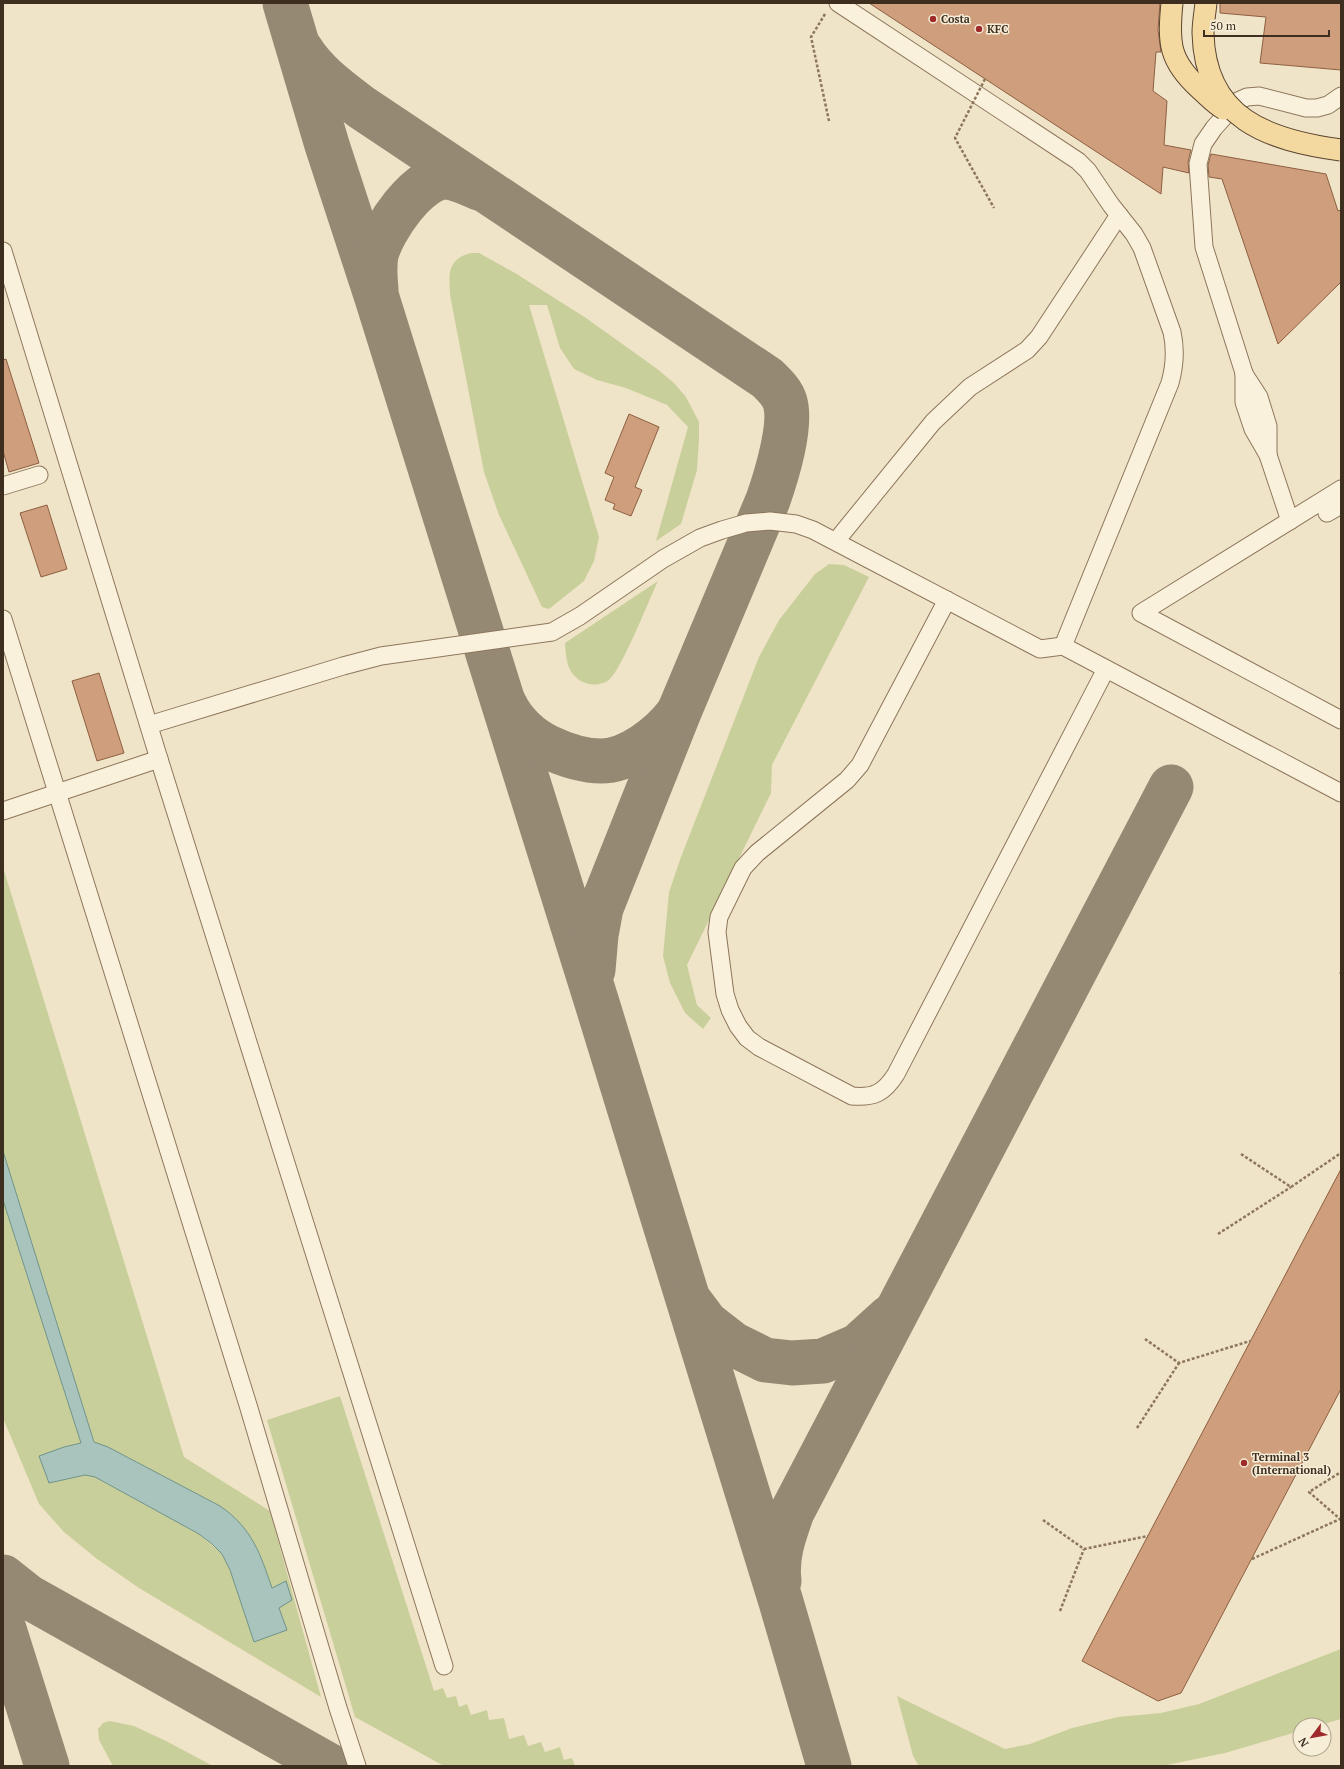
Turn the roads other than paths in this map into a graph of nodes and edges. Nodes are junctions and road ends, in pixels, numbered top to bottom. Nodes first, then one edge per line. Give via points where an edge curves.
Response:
1 (1172, 3) edge
2 (1206, 3) edge
3 (833, 6) edge
4 (1341, 96) edge
5 (1247, 122) junction
6 (1341, 150) edge
7 (1120, 215) junction
8 (3, 251) edge
9 (39, 475) dead end
10 (3, 486) edge
11 (1341, 489) edge
12 (1290, 521) junction
13 (836, 541) junction
14 (947, 600) junction
15 (3, 619) edge
16 (1063, 646) junction
17 (1106, 669) junction
18 (1341, 720) edge
19 (149, 724) junction
20 (159, 759) junction
21 (1341, 792) edge
22 (57, 793) junction
23 (3, 811) edge
24 (444, 1666) dead end
25 (358, 1766) edge

1 - 5 main road, bridge via 1171,44 1180,68 1217,105
2 - 5 main road, bridge via 1204,51 1210,73 1219,93 1234,113
3 - 7 lane via 1078,161
4 - 12 lane via 1324,106 1306,108 1259,96 1238,101 1203,144 1198,164 1204,247 1244,373 1244,402 1252,429 1268,455
5 - 6 main road, bridge via 1261,130 1288,139
7 - 13 lane via 1035,341 1011,362 970,387 933,422
7 - 16 lane via 1142,248 1172,332 1175,346 1174,370
8 - 19 lane
9 - 10 lane
11 - 12 lane
12 - 18 lane via 1142,613
13 - 14 lane
13 - 19 lane via 796,524 770,521 746,523 700,538 663,559 580,616 552,632 381,656
14 - 16 lane via 1040,649
14 - 17 lane via 860,765 847,780 743,868 719,917 717,932 725,994 738,1026 747,1038 759,1047 852,1096 866,1097 877,1094 890,1084 896,1074
15 - 22 lane
16 - 17 lane
17 - 21 lane
19 - 20 lane
20 - 22 lane
20 - 24 lane
22 - 23 lane
22 - 25 lane

